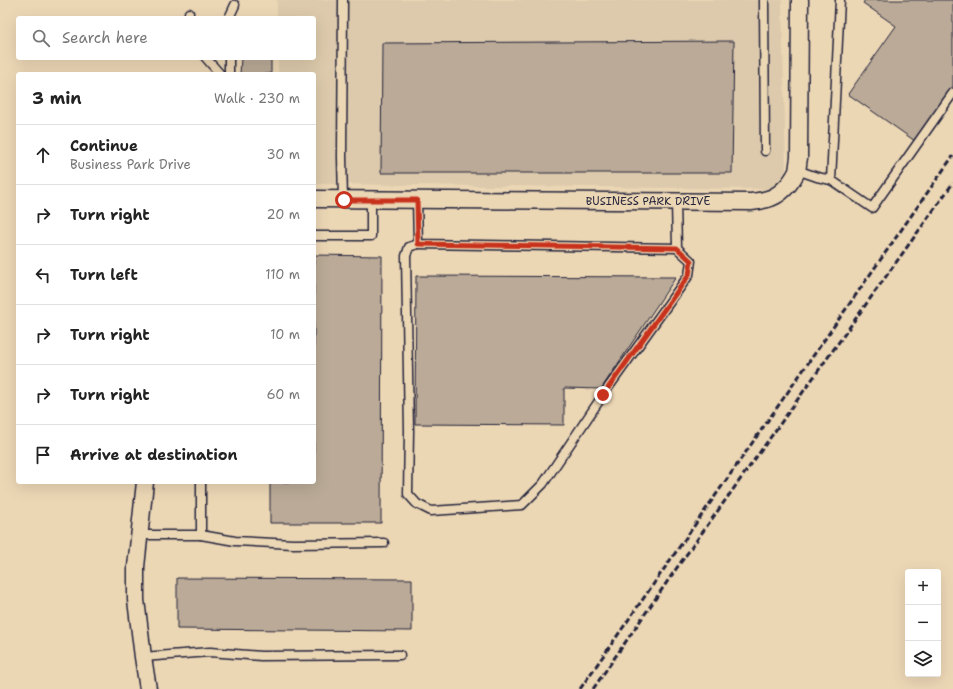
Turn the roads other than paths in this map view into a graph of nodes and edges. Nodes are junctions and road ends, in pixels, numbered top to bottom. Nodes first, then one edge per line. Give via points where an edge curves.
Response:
1 (343, 0) edge
2 (764, 0) edge
3 (800, 0) edge
4 (840, 0) edge
5 (235, 5) dead end
6 (229, 16) edge
7 (208, 60) edge
8 (229, 60) edge
9 (218, 72) edge
10 (229, 72) edge
11 (953, 93) edge
12 (765, 151) dead end
13 (797, 170) junction
14 (831, 180) junction
15 (316, 199) edge
16 (344, 200) junction
17 (371, 200) junction
18 (417, 200) junction
19 (676, 202) junction
20 (316, 236) edge
21 (418, 244) junction
22 (677, 248) junction
23 (145, 484) edge
24 (201, 484) edge
25 (139, 535) junction
26 (201, 535) junction
27 (384, 544) dead end
28 (400, 655) dead end
29 (143, 657) junction
30 (148, 689) edge

1 - 16 lane
2 - 12 lane
3 - 13 street, BUSINESS PARK DRIVE
4 - 14 lane
5 - 6 lane
7 - 9 lane
8 - 10 lane
11 - 14 lane via 872,208
13 - 14 lane
13 - 19 street, BUSINESS PARK DRIVE via 793,179 780,193 761,201
15 - 16 street, BUSINESS PARK DRIVE
16 - 17 street, BUSINESS PARK DRIVE
17 - 18 street, BUSINESS PARK DRIVE
17 - 20 lane via 371,236
18 - 19 street, BUSINESS PARK DRIVE
18 - 21 lane
19 - 22 lane
21 - 22 lane
21 - 22 lane via 409,247 406,256 408,494 417,504 431,511 522,505 543,484 689,275 691,261
23 - 25 street
24 - 26 lane
25 - 26 lane
25 - 29 street via 136,600
26 - 27 lane via 293,544
28 - 29 lane via 261,656 210,652
29 - 30 street

